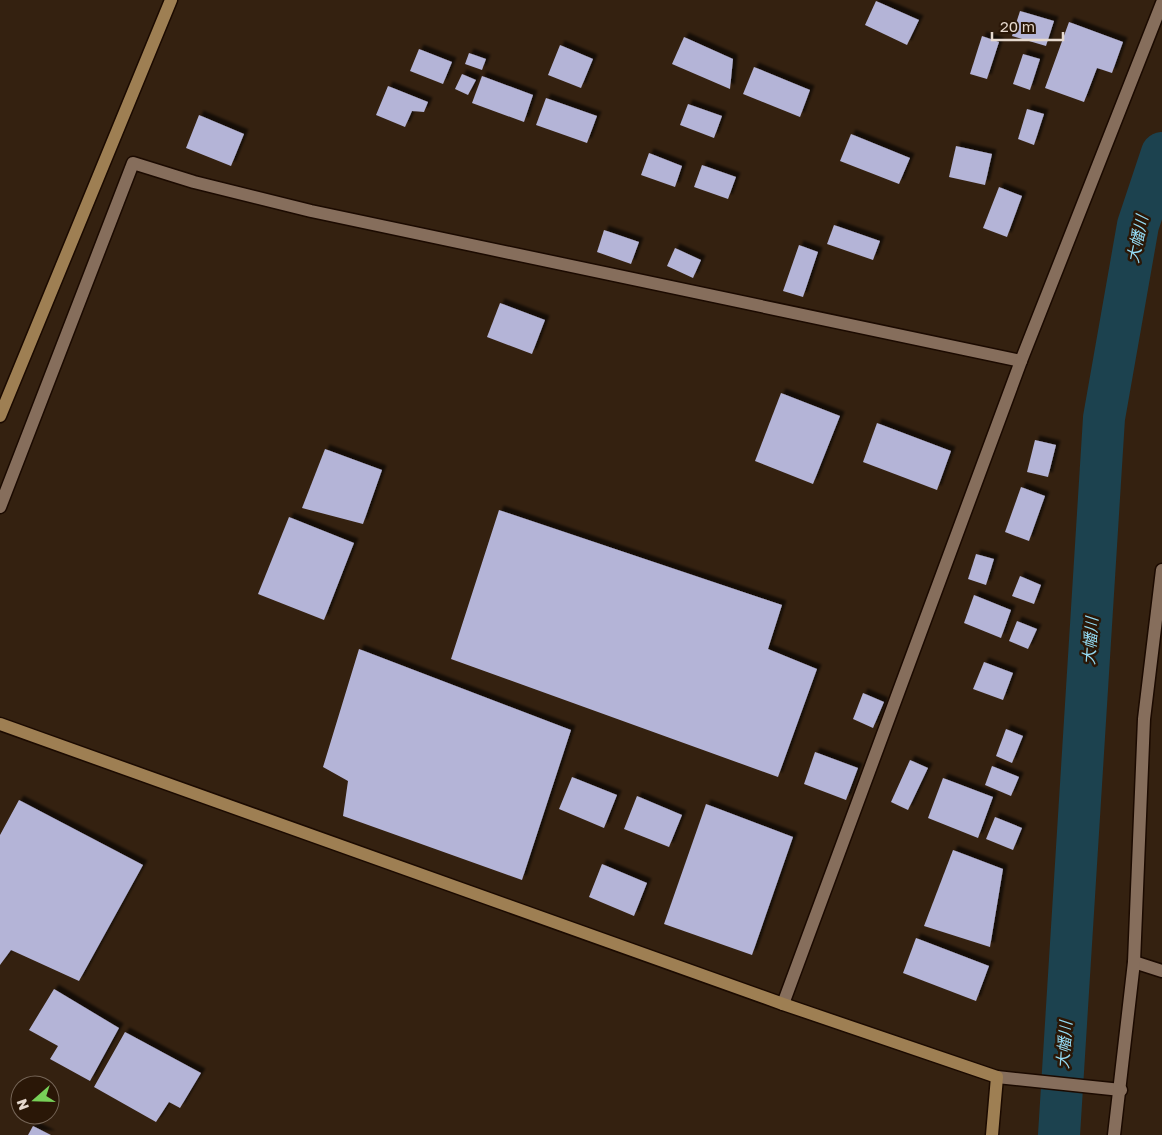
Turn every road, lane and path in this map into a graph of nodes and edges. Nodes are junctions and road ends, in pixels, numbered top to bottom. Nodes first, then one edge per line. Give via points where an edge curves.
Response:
1 (170, 0) edge
2 (1162, 4) edge
3 (1021, 361) junction
4 (0, 416) edge
5 (0, 507) edge
6 (1162, 570) edge
7 (0, 724) edge
8 (1134, 962) junction
9 (1162, 971) edge
10 (783, 1004) junction
11 (997, 1076) junction
12 (1121, 1090) junction
13 (992, 1135) edge
14 (1114, 1135) edge

1 - 4 street
2 - 3 street
3 - 5 street via 311,211 194,182 133,162
3 - 10 street
6 - 8 street via 1144,719
7 - 10 street
8 - 9 street
8 - 12 street
10 - 11 street
11 - 12 street
11 - 13 street
12 - 14 street

